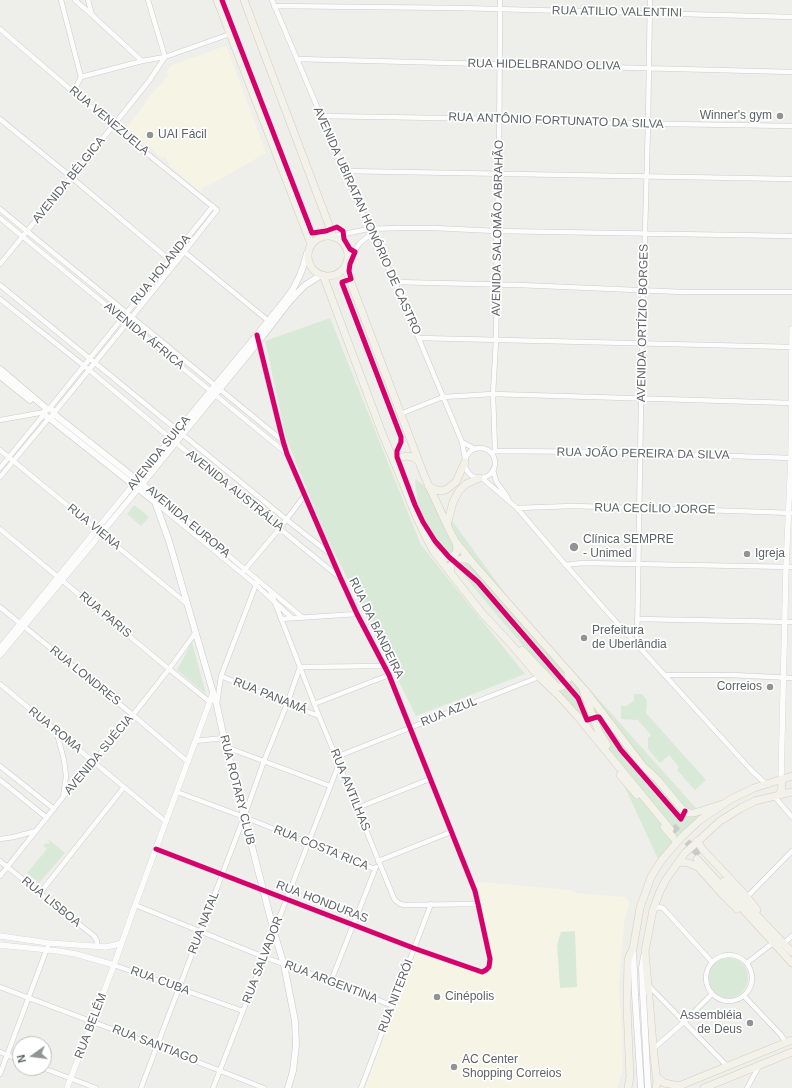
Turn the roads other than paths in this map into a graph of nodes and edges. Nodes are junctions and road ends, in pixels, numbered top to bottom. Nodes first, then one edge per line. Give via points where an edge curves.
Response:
1 (61, 0) edge
2 (75, 0) edge
3 (88, 0) edge
4 (148, 0) edge
5 (217, 0) edge
6 (244, 0) edge
7 (272, 0) edge
8 (358, 0) edge
9 (500, 0) edge
10 (650, 0) edge
11 (274, 6) junction
12 (358, 6) junction
13 (500, 9) junction
14 (650, 13) junction
15 (92, 15) junction
16 (792, 17) edge
17 (0, 29) edge
18 (230, 34) junction
19 (165, 57) junction
20 (297, 59) junction
21 (142, 61) junction
22 (499, 64) junction
23 (649, 67) junction
24 (792, 72) edge
25 (82, 77) junction
26 (74, 91) junction
27 (320, 116) junction
28 (0, 119) edge
29 (499, 119) junction
30 (648, 124) junction
31 (113, 126) junction
32 (792, 126) edge
33 (344, 171) junction
34 (498, 174) junction
35 (71, 177) junction
36 (646, 177) junction
37 (792, 179) edge
38 (213, 206) junction
39 (0, 209) edge
40 (217, 212) joint
41 (0, 218) edge
42 (368, 229) junction
43 (378, 229) junction
44 (28, 231) junction
45 (496, 231) junction
46 (371, 234) junction
47 (645, 234) junction
48 (334, 236) junction
49 (792, 236) edge
50 (23, 237) junction
51 (311, 244) junction
52 (179, 248) junction
53 (184, 252) junction
54 (307, 252) junction
55 (169, 260) junction
56 (346, 263) junction
57 (0, 264) edge
58 (174, 264) junction
59 (322, 275) junction
60 (395, 282) junction
61 (497, 284) junction
62 (0, 285) edge
63 (643, 290) junction
64 (792, 292) edge
65 (0, 299) edge
66 (126, 313) junction
67 (131, 317) junction
68 (122, 319) junction
69 (127, 322) junction
70 (270, 323) junction
71 (792, 329) edge
72 (258, 338) junction
73 (419, 338) junction
74 (496, 340) junction
75 (642, 343) junction
76 (792, 347) edge
77 (90, 359) junction
78 (94, 362) junction
79 (188, 363) junction
80 (86, 368) junction
81 (0, 369) edge
82 (184, 369) junction
83 (0, 376) edge
84 (116, 380) junction
85 (110, 388) junction
86 (215, 390) junction
87 (493, 394) junction
88 (443, 397) junction
89 (641, 398) junction
90 (791, 403) edge
91 (49, 413) junction
92 (400, 414) junction
93 (0, 420) edge
94 (180, 432) junction
95 (174, 440) junction
96 (283, 441) junction
97 (462, 442) junction
98 (475, 449) junction
99 (0, 450) edge
100 (493, 452) junction
101 (640, 453) junction
102 (288, 454) junction
103 (9, 457) junction
104 (791, 458) edge
105 (418, 460) junction
106 (465, 460) junction
107 (13, 461) junction
108 (395, 464) junction
109 (0, 468) edge
110 (493, 470) junction
111 (0, 477) edge
112 (480, 478) junction
113 (138, 484) junction
114 (428, 486) junction
115 (305, 495) junction
116 (155, 498) junction
117 (512, 503) junction
118 (517, 508) junction
119 (640, 508) junction
120 (790, 513) edge
121 (286, 520) junction
122 (447, 526) junction
123 (280, 528) junction
124 (0, 529) edge
125 (99, 532) junction
126 (455, 541) junction
127 (434, 552) junction
128 (330, 554) junction
129 (471, 561) junction
130 (639, 564) junction
131 (565, 565) junction
132 (789, 567) edge
133 (244, 571) junction
134 (451, 573) junction
135 (340, 577) junction
136 (60, 578) junction
137 (257, 582) junction
138 (270, 590) junction
139 (274, 601) junction
140 (188, 604) junction
141 (0, 607) edge
142 (357, 614) junction
143 (302, 617) junction
144 (292, 618) junction
145 (281, 619) junction
146 (638, 619) junction
147 (785, 622) junction
148 (792, 622) edge
149 (22, 625) junction
150 (196, 632) junction
151 (510, 643) junction
152 (637, 645) junction
153 (0, 648) edge
154 (0, 655) edge
155 (385, 666) junction
156 (300, 667) junction
157 (169, 669) junction
158 (568, 671) junction
159 (389, 675) junction
160 (664, 675) junction
161 (221, 676) junction
162 (539, 676) junction
163 (784, 677) junction
164 (792, 678) edge
165 (0, 684) edge
166 (582, 686) junction
167 (213, 693) junction
168 (559, 696) junction
169 (210, 702) junction
170 (288, 704) junction
171 (314, 704) junction
172 (217, 706) junction
173 (133, 715) junction
174 (319, 716) junction
175 (409, 728) junction
176 (56, 730) junction
177 (224, 738) junction
178 (195, 741) junction
179 (226, 747) junction
180 (336, 757) junction
181 (94, 761) junction
182 (264, 761) junction
183 (188, 762) junction
184 (339, 764) junction
185 (0, 766) edge
186 (792, 776) edge
187 (430, 779) junction
188 (781, 779) junction
189 (0, 780) edge
190 (766, 784) junction
191 (330, 786) junction
192 (124, 787) junction
193 (177, 792) junction
194 (792, 792) edge
195 (776, 796) junction
196 (64, 797) junction
197 (723, 804) junction
198 (358, 808) junction
199 (54, 810) junction
200 (244, 817) junction
201 (792, 817) edge
202 (47, 818) junction
203 (166, 822) junction
204 (36, 831) junction
205 (451, 832) junction
206 (0, 839) edge
207 (677, 841) junction
208 (308, 842) junction
209 (696, 842) junction
210 (156, 849) junction
211 (792, 851) edge
212 (699, 858) tunnel mouth
213 (0, 861) edge
214 (378, 861) junction
215 (679, 862) junction
216 (8, 867) junction
217 (375, 869) junction
218 (222, 874) junction
219 (0, 876) edge
220 (263, 889) junction
221 (40, 893) junction
222 (747, 897) junction
223 (287, 898) junction
224 (431, 904) junction
225 (478, 904) junction
226 (135, 906) junction
227 (653, 910) junction
228 (354, 924) junction
229 (200, 932) junction
230 (274, 932) junction
231 (0, 936) edge
232 (792, 936) edge
233 (772, 938) junction
234 (49, 943) junction
235 (121, 943) junction
236 (784, 943) junction
237 (0, 945) edge
238 (97, 946) junction
239 (106, 947) junction
240 (414, 948) junction
241 (633, 949) junction
242 (47, 950) junction
243 (645, 951) junction
244 (792, 952) edge
245 (117, 955) junction
246 (264, 957) junction
247 (712, 962) junction
248 (747, 963) junction
249 (792, 963) edge
250 (114, 965) junction
251 (284, 965) junction
252 (482, 972) joint
253 (331, 981) junction
254 (647, 983) junction
255 (0, 987) edge
256 (180, 988) junction
257 (712, 994) junction
258 (744, 996) junction
259 (29, 998) junction
260 (393, 1006) junction
261 (243, 1011) junction
262 (93, 1022) junction
263 (684, 1022) junction
264 (789, 1042) edge
265 (157, 1046) junction
266 (0, 1052) edge
267 (653, 1052) junction
268 (791, 1054) edge
269 (8, 1055) junction
270 (12, 1057) edge
271 (630, 1059) junction
272 (727, 1066) junction
273 (759, 1066) junction
274 (220, 1070) junction
275 (52, 1071) edge
276 (0, 1074) edge
277 (657, 1077) junction
278 (71, 1078) junction
279 (677, 1087) edge
280 (67, 1088) edge
281 (96, 1088) edge
282 (141, 1088) edge
283 (213, 1088) edge
284 (264, 1088) edge
285 (288, 1088) edge
286 (361, 1088) edge
287 (628, 1088) edge
288 (641, 1088) edge
289 (648, 1088) edge
290 (656, 1088) edge
291 (704, 1088) edge
292 (747, 1088) edge

1 - 25 street
2 - 15 street
3 - 15 street
4 - 19 street
5 - 18 main road
6 - 48 main road
7 - 11 street, AVENIDA UBIRATAN HONÓRIO DE CASTRO
8 - 12 street
9 - 13 street, AVENIDA SALOMÃO ABRAHÃO
10 - 14 street, AVENIDA ORTÍZIO BORGES
11 - 12 street, RUA ATILIO VALENTINI
11 - 20 street, AVENIDA UBIRATAN HONÓRIO DE CASTRO
12 - 13 street, RUA ATILIO VALENTINI
13 - 14 street, RUA ATILIO VALENTINI
13 - 22 street, AVENIDA SALOMÃO ABRAHÃO
14 - 16 street, RUA ATILIO VALENTINI
14 - 23 street, AVENIDA ORTÍZIO BORGES
15 - 21 street
17 - 26 street, RUA VENEZUELA
18 - 19 street
18 - 51 main road
19 - 21 street
19 - 31 street, AVENIDA BÉLGICA
20 - 22 street, RUA HIDELBRANDO OLIVA
20 - 27 street, AVENIDA UBIRATAN HONÓRIO DE CASTRO
21 - 25 street
22 - 23 street, RUA HIDELBRANDO OLIVA
22 - 29 street, AVENIDA SALOMÃO ABRAHÃO
23 - 24 street, RUA HIDELBRANDO OLIVA
23 - 30 street, AVENIDA ORTÍZIO BORGES
25 - 26 street
26 - 31 street, RUA VENEZUELA
27 - 29 street, RUA ANTÔNIO FORTUNATO DA SILVA
27 - 33 street, AVENIDA UBIRATAN HONÓRIO DE CASTRO
28 - 35 street
29 - 30 street, RUA ANTÔNIO FORTUNATO DA SILVA
29 - 34 street, AVENIDA SALOMÃO ABRAHÃO
30 - 32 street, RUA ANTÔNIO FORTUNATO DA SILVA
30 - 36 street, AVENIDA ORTÍZIO BORGES
31 - 35 street, AVENIDA BÉLGICA
31 - 38 street, RUA VENEZUELA
33 - 34 street
33 - 42 street, AVENIDA UBIRATAN HONÓRIO DE CASTRO
34 - 36 street
34 - 45 street, AVENIDA SALOMÃO ABRAHÃO
35 - 44 street, AVENIDA BÉLGICA
35 - 55 street
36 - 37 street
36 - 47 street, AVENIDA ORTÍZIO BORGES
38 - 40 street, RUA VENEZUELA
38 - 52 street, RUA HOLANDA
39 - 44 street, AVENIDA ÁFRICA
40 - 53 street, RUA HOLANDA
41 - 50 street, AVENIDA ÁFRICA
42 - 43 street
42 - 46 street, AVENIDA UBIRATAN HONÓRIO DE CASTRO
42 - 48 street
43 - 45 street
43 - 46 street
44 - 50 street, AVENIDA BÉLGICA
44 - 66 street, AVENIDA ÁFRICA
45 - 47 street
45 - 61 street, AVENIDA SALOMÃO ABRAHÃO
46 - 56 street via 360,243
46 - 60 street, AVENIDA UBIRATAN HONÓRIO DE CASTRO
47 - 49 street
47 - 63 street, AVENIDA ORTÍZIO BORGES
48 - 51 main road via 319,237
48 - 56 main road via 347,250
50 - 57 street, AVENIDA BÉLGICA
50 - 68 street, AVENIDA ÁFRICA
51 - 54 main road
52 - 53 street
52 - 55 street, RUA HOLANDA
53 - 58 street, RUA HOLANDA
53 - 70 street
54 - 59 main road via 309,264
54 - 70 main road, AVENIDA SUIÇA via 293,289
55 - 58 street
55 - 66 street, RUA HOLANDA
56 - 59 main road via 341,271 335,274
56 - 92 main road
58 - 67 street, RUA HOLANDA
59 - 70 main road, AVENIDA SUIÇA via 304,286
59 - 108 main road
60 - 61 street
60 - 73 street, AVENIDA UBIRATAN HONÓRIO DE CASTRO
61 - 63 street
61 - 74 street, AVENIDA SALOMÃO ABRAHÃO
62 - 77 street, AVENIDA AUSTRÁLIA
63 - 64 street
63 - 75 street, AVENIDA ORTÍZIO BORGES
65 - 80 street, AVENIDA AUSTRÁLIA
66 - 67 street, AVENIDA ÁFRICA
66 - 68 street, RUA HOLANDA
67 - 69 street, RUA HOLANDA
67 - 79 street, AVENIDA ÁFRICA
68 - 69 street, AVENIDA ÁFRICA
68 - 77 street, RUA HOLANDA
69 - 78 street, RUA HOLANDA
69 - 82 street, AVENIDA ÁFRICA
70 - 72 main road, AVENIDA SUIÇA
71 - 76 street
72 - 86 main road, AVENIDA SUIÇA
72 - 96 street, RUA DA BANDEIRA
73 - 74 street
73 - 88 street, AVENIDA UBIRATAN HONÓRIO DE CASTRO
74 - 75 street
74 - 87 street, AVENIDA SALOMÃO ABRAHÃO
75 - 76 street
75 - 89 street, AVENIDA ORTÍZIO BORGES
76 - 90 street
77 - 78 street, AVENIDA AUSTRÁLIA
77 - 80 street, RUA HOLANDA
78 - 80 street, RUA HOLANDA
78 - 84 street, AVENIDA AUSTRÁLIA
79 - 82 street
79 - 86 street, AVENIDA ÁFRICA
80 - 85 street, AVENIDA AUSTRÁLIA
80 - 91 street, RUA HOLANDA
81 - 91 main road, AVENIDA EUROPA
82 - 86 street, AVENIDA ÁFRICA
83 - 91 main road, AVENIDA EUROPA
84 - 85 street
84 - 94 street, AVENIDA AUSTRÁLIA
85 - 95 street, AVENIDA AUSTRÁLIA
86 - 94 main road, AVENIDA SUIÇA
86 - 96 street, AVENIDA ÁFRICA
86 - 102 street, AVENIDA ÁFRICA
87 - 88 street
87 - 89 street
87 - 100 street, AVENIDA SALOMÃO ABRAHÃO
88 - 92 street
88 - 97 street, AVENIDA UBIRATAN HONÓRIO DE CASTRO
89 - 90 street
89 - 101 street, AVENIDA ORTÍZIO BORGES
90 - 104 street
91 - 93 street
91 - 103 street, RUA HOLANDA
91 - 107 street, RUA HOLANDA
91 - 113 main road, AVENIDA EUROPA
92 - 105 main road
94 - 95 main road, AVENIDA SUIÇA
94 - 121 street, AVENIDA AUSTRÁLIA
95 - 113 main road, AVENIDA SUIÇA
95 - 123 street, AVENIDA AUSTRÁLIA
96 - 102 street, RUA DA BANDEIRA
97 - 98 street
97 - 106 street, AVENIDA UBIRATAN HONÓRIO DE CASTRO
98 - 100 street via 484,448
98 - 106 street
99 - 103 street, RUA VIENA
100 - 101 street, RUA JOÃO PEREIRA DA SILVA
100 - 110 street
101 - 104 street, RUA JOÃO PEREIRA DA SILVA
101 - 119 street, AVENIDA ORTÍZIO BORGES
102 - 115 street, RUA DA BANDEIRA
103 - 107 street, RUA VIENA
103 - 109 street, RUA HOLANDA
104 - 120 street
105 - 108 main road via 407,456 398,459
105 - 114 main road
106 - 112 street via 467,471
106 - 114 main road via 456,482 448,490 436,490
107 - 111 street, RUA HOLANDA
107 - 125 street, RUA VIENA
108 - 127 main road
110 - 112 street
110 - 117 street via 500,488
112 - 117 street
112 - 122 main road via 466,484 459,491 453,502
113 - 116 main road, AVENIDA EUROPA
113 - 125 street, AVENIDA SUIÇA
114 - 122 main road
115 - 121 street
115 - 128 street, RUA DA BANDEIRA
116 - 133 street, AVENIDA EUROPA
116 - 140 main road, RUA ROTARY CLUB
117 - 118 street
118 - 119 street, RUA CECÍLIO JORGE
118 - 131 street
119 - 120 street, RUA CECÍLIO JORGE
119 - 130 street, AVENIDA ORTÍZIO BORGES
120 - 132 street
121 - 123 street
121 - 128 street, AVENIDA AUSTRÁLIA
122 - 126 main road
123 - 133 street
123 - 135 street, AVENIDA AUSTRÁLIA
124 - 136 street, RUA PARIS
125 - 136 street, AVENIDA SUIÇA
125 - 140 street, RUA VIENA
126 - 127 main road via 457,548 453,556 446,558
126 - 129 main road
127 - 134 main road
128 - 135 street, RUA DA BANDEIRA
129 - 134 main road via 454,561
129 - 158 main road
130 - 131 street
130 - 132 street
130 - 146 street, AVENIDA ORTÍZIO BORGES
131 - 152 street
132 - 147 street
133 - 137 street, AVENIDA EUROPA
134 - 151 main road via 482,613
135 - 142 street, RUA DA BANDEIRA
136 - 149 street, AVENIDA SUIÇA
136 - 157 street, RUA PARIS
137 - 138 street, AVENIDA EUROPA
137 - 139 street, AVENIDA EUROPA
137 - 161 street
138 - 139 street, RUA ANTILHAS
138 - 143 street, AVENIDA EUROPA
139 - 144 street, AVENIDA EUROPA
139 - 145 street, RUA ANTILHAS
140 - 150 main road, RUA ROTARY CLUB
141 - 149 street, RUA LONDRES
142 - 143 street
142 - 155 street, RUA DA BANDEIRA
143 - 144 street
144 - 145 street
145 - 156 street, RUA ANTILHAS
146 - 147 street
146 - 152 street, AVENIDA ORTÍZIO BORGES
147 - 148 street
147 - 163 street
149 - 153 street, AVENIDA SUIÇA
149 - 154 street, AVENIDA SUIÇA
149 - 173 street, RUA LONDRES
150 - 157 street, AVENIDA SUÉCIA
150 - 167 main road, RUA ROTARY CLUB
151 - 158 main road via 522,650 557,687 566,684
151 - 162 main road
152 - 160 street
155 - 156 street
155 - 159 street, RUA DA BANDEIRA
156 - 170 street, RUA NATAL
156 - 171 street, RUA ANTILHAS
157 - 169 street, RUA PARIS
157 - 173 street, AVENIDA SUÉCIA
158 - 166 main road
159 - 171 street
159 - 175 street, RUA DA BANDEIRA
160 - 163 street
160 - 190 street
161 - 167 street
161 - 170 street, RUA PANAMÁ
161 - 172 street
162 - 168 main road
162 - 175 street, RUA AZUL
163 - 164 street
163 - 188 street
165 - 176 street, RUA ROMA
166 - 168 main road via 598,730 606,744 671,827
166 - 197 main road via 643,766 682,809 694,813
167 - 169 street, RUA BELÉM
167 - 172 main road, RUA ROTARY CLUB
168 - 207 main road via 591,740
169 - 178 street, RUA BELÉM
170 - 174 street, RUA PANAMÁ
170 - 182 street, RUA NATAL
171 - 174 street, RUA ANTILHAS
172 - 177 main road, RUA ROTARY CLUB
173 - 181 street, AVENIDA SUÉCIA
173 - 183 street, RUA LONDRES
174 - 180 street, RUA ANTILHAS
175 - 180 street, RUA AZUL
175 - 187 street, RUA DA BANDEIRA
176 - 181 street, RUA ROMA
176 - 196 street via 66,776
177 - 178 street
177 - 179 main road, RUA ROTARY CLUB
178 - 183 street, RUA BELÉM
179 - 182 street
179 - 200 main road, RUA ROTARY CLUB
180 - 184 street, RUA ANTILHAS
181 - 192 street, RUA ROMA
181 - 196 street, AVENIDA SUÉCIA
182 - 191 street
182 - 200 street, RUA NATAL
183 - 193 street, RUA BELÉM
184 - 191 street, RUA SALVADOR
184 - 198 street, RUA ANTILHAS
185 - 199 street
186 - 188 main road
187 - 198 street
187 - 205 street, RUA DA BANDEIRA
188 - 190 main road
188 - 195 main road via 782,788
189 - 202 street
190 - 197 main road
191 - 208 street, RUA SALVADOR
192 - 203 street, RUA ROMA
192 - 221 street
193 - 200 street, RUA COSTA RICA
193 - 203 street, RUA BELÉM
194 - 195 main road
195 - 201 street
195 - 209 main road via 755,801 736,811
196 - 199 street, AVENIDA SUÉCIA
197 - 207 main road, bridge
198 - 214 street, RUA ANTILHAS
199 - 202 street, AVENIDA SUÉCIA
200 - 208 street, RUA COSTA RICA
200 - 218 street, RUA NATAL
200 - 220 main road, RUA ROTARY CLUB
202 - 204 street, AVENIDA SUÉCIA
203 - 210 street, RUA BELÉM
204 - 206 street via 14,838
204 - 216 street, AVENIDA SUÉCIA
205 - 214 street
205 - 225 street, RUA DA BANDEIRA
207 - 241 main road via 651,877 640,908
208 - 217 street, RUA COSTA RICA
208 - 223 street, RUA SALVADOR
209 - 215 main road, bridge
209 - 222 main road
210 - 218 street, RUA HONDURAS
210 - 226 street, RUA BELÉM
211 - 222 street
212 - 233 main road
213 - 216 street, RUA LISBOA
214 - 217 street
214 - 224 street, RUA ANTILHAS via 395,900 405,905
215 - 227 main road via 666,878
215 - 233 main road via 689,862 698,867 723,895
216 - 219 street, AVENIDA SUÉCIA
216 - 221 street, RUA LISBOA
217 - 228 street
218 - 220 street, RUA HONDURAS
218 - 229 street, RUA NATAL
220 - 223 street, RUA HONDURAS
220 - 230 main road, RUA ROTARY CLUB
221 - 238 street, RUA LISBOA via 94,936
222 - 233 main road
223 - 228 street, RUA HONDURAS
223 - 230 street, RUA SALVADOR
224 - 225 street, RUA ANTILHAS
224 - 240 street, RUA NITERÓI
225 - 252 street, RUA DA BANDEIRA via 490,960 489,966
226 - 229 street, RUA ARGENTINA
226 - 235 street, RUA BELÉM
227 - 243 main road
227 - 247 street via 663,908
228 - 240 street, RUA HONDURAS
228 - 253 street
229 - 246 street, RUA ARGENTINA
229 - 256 street, RUA NATAL
230 - 246 street, RUA SALVADOR
230 - 251 main road, RUA ROTARY CLUB
231 - 234 street
232 - 236 street
233 - 236 main road
233 - 248 street
233 - 249 main road
234 - 238 street
234 - 242 street
235 - 239 street
235 - 245 street, RUA BELÉM
236 - 244 main road
237 - 242 street, RUA CUBA
238 - 239 street
239 - 245 street
240 - 252 street, RUA HONDURAS
240 - 260 street, RUA NITERÓI
241 - 271 main road via 628,960
241 - 288 main road, bridge
242 - 250 street, RUA CUBA via 76,954
242 - 259 street
243 - 254 main road
243 - 289 main road, bridge via 642,968
245 - 250 street, RUA BELÉM
246 - 251 street, RUA ARGENTINA
246 - 261 street, RUA SALVADOR
247 - 248 street via 724,955 734,955
247 - 257 street via 706,972 708,988
248 - 258 street via 752,978 750,989
250 - 256 street, RUA CUBA
250 - 262 street, RUA BELÉM
251 - 253 street, RUA ARGENTINA
251 - 285 main road, RUA ROTARY CLUB via 295,1021 295,1052
253 - 260 street, RUA ARGENTINA
254 - 263 street
254 - 267 main road
255 - 259 street, RUA SANTIAGO
256 - 261 street, RUA CUBA
256 - 265 street, RUA NATAL
257 - 258 street via 729,1002
257 - 263 street
258 - 264 street
259 - 262 street, RUA SANTIAGO
259 - 269 street
260 - 286 street, RUA NITERÓI
261 - 274 street, RUA SALVADOR
262 - 265 street, RUA SANTIAGO
262 - 278 street, RUA BELÉM
263 - 267 street
263 - 272 street
264 - 272 main road
265 - 274 street, RUA SANTIAGO
265 - 282 street, RUA NATAL
266 - 269 street
267 - 271 main road via 647,1062 637,1064
267 - 277 main road
268 - 273 main road
269 - 270 street
269 - 276 street
271 - 287 main road
272 - 279 main road
273 - 291 main road
273 - 292 street
274 - 283 street, RUA SALVADOR
274 - 284 street, RUA SANTIAGO
275 - 278 street
277 - 279 main road
277 - 290 main road
278 - 280 street, RUA BELÉM
278 - 281 street

